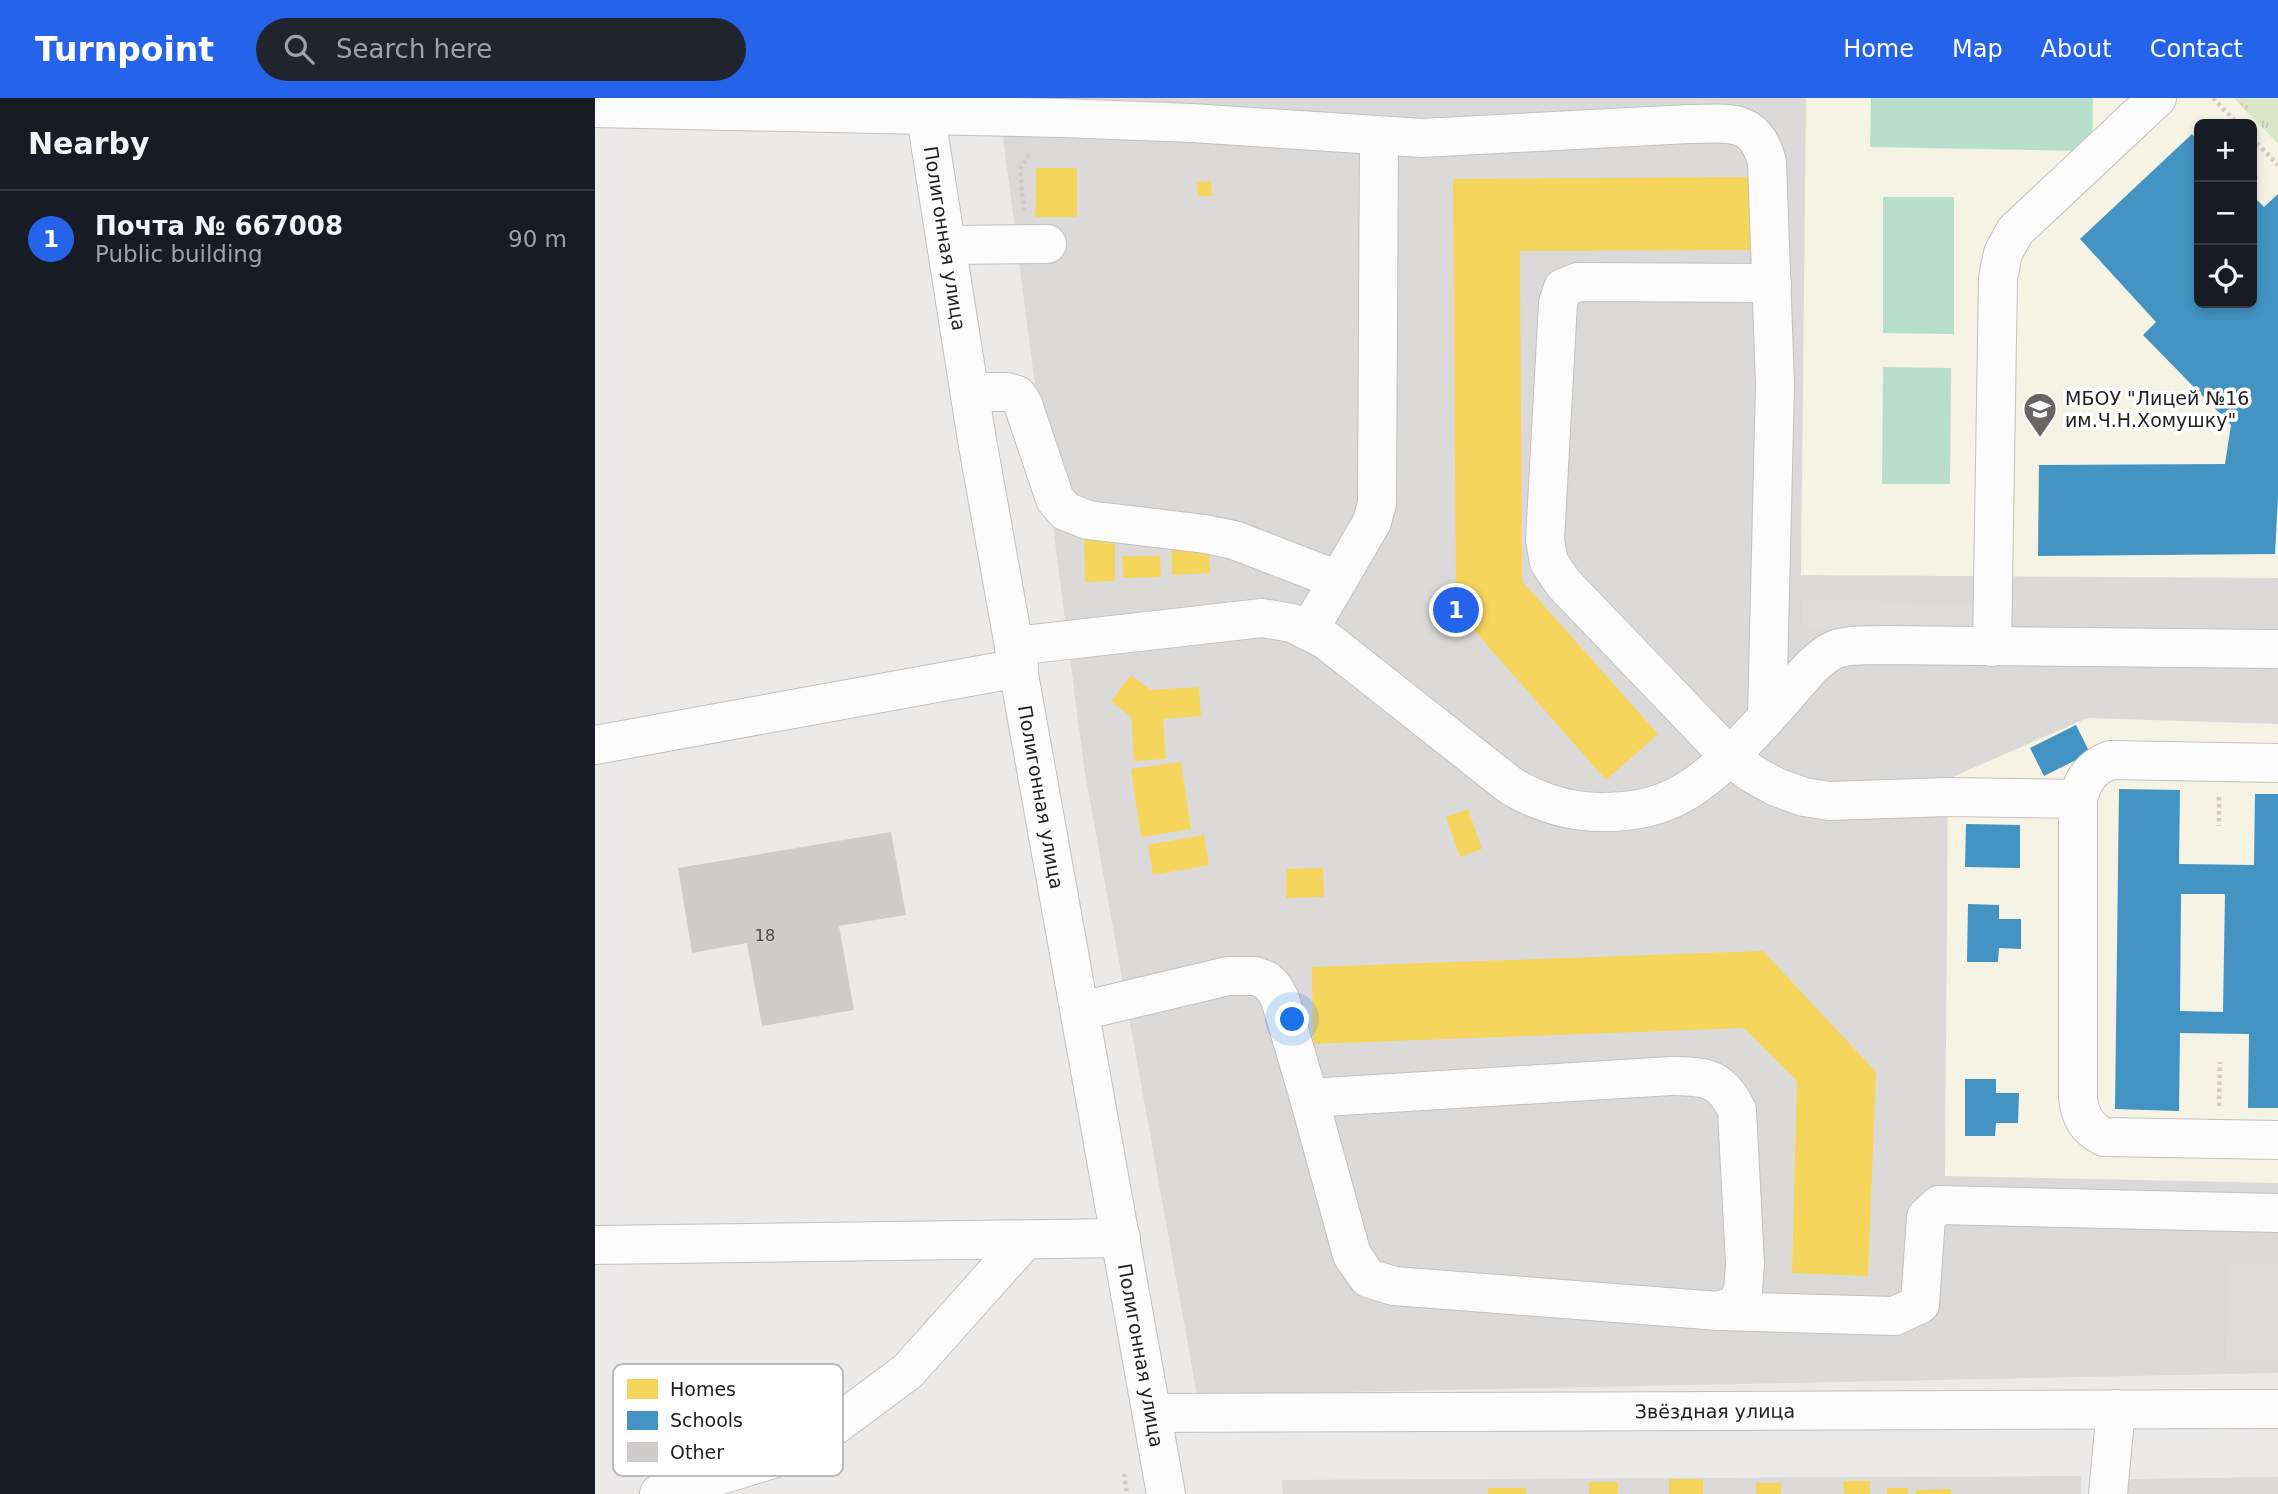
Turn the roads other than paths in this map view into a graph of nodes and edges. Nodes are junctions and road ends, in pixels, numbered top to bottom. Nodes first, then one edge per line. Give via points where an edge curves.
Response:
1 (2157, 98) edge
2 (925, 106) edge
3 (595, 108) edge
4 (1194, 111) edge
5 (1732, 111) edge
6 (1379, 136) junction
7 (1037, 244) road end
8 (947, 245) junction
9 (1772, 283) junction
10 (970, 392) junction
11 (1338, 580) junction
12 (1309, 630) junction
13 (1992, 647) junction
14 (2278, 649) edge
15 (1017, 657) junction
16 (1767, 717) junction
17 (595, 745) edge
18 (1729, 756) junction
19 (2278, 763) edge
20 (2078, 799) junction
21 (1081, 1012) junction
22 (1310, 1098) junction
23 (2278, 1140) edge
24 (2278, 1213) edge
25 (1121, 1238) junction
26 (1025, 1240) junction
27 (595, 1245) edge
28 (1719, 1311) junction
29 (2116, 1409) junction
30 (2278, 1409) edge
31 (1153, 1413) junction
32 (843, 1419) edge
33 (718, 1476) edge
34 (659, 1494) edge
35 (1166, 1494) edge
36 (2108, 1494) edge

1 - 13 street via 2015,231 2003,253 1998,278
2 - 3 street
2 - 4 street
2 - 8 street, Полигонная улица
4 - 6 street
5 - 6 street via 1688,124 1422,138
5 - 9 street via 1763,144
6 - 11 street via 1377,503 1372,522
7 - 8 street
8 - 10 street, Полигонная улица
9 - 16 street via 1775,384
9 - 18 street via 1578,282 1563,288 1558,303 1545,540 1549,562 1563,583
10 - 11 street via 1017,395 1055,499 1065,511 1088,520 1234,540
10 - 15 street, Полигонная улица
11 - 12 street
12 - 15 street via 1262,618
12 - 18 street via 1511,786 1554,807 1625,812 1647,807 1691,787
13 - 14 street
13 - 16 street via 1836,649
15 - 17 street
15 - 21 street, Полигонная улица
16 - 18 street
18 - 20 street via 1776,787 1804,797
19 - 20 street via 2110,760 2088,774
20 - 23 street via 2078,1097 2085,1123 2103,1137
21 - 22 street via 1228,976 1266,980 1279,999
21 - 25 street, Полигонная улица
22 - 28 street via 1352,1255 1368,1278 1394,1286
22 - 28 street via 1671,1076 1703,1077 1719,1083 1737,1110 1745,1264 1743,1292 1736,1305
24 - 28 street via 1939,1205 1926,1216 1920,1304 1895,1315
25 - 26 street
25 - 31 street, Полигонная улица
26 - 27 street
26 - 32 street via 908,1371
29 - 30 street, Звёздная улица
29 - 31 street, Звёздная улица
29 - 36 street
31 - 35 street, Полигонная улица
33 - 34 street

